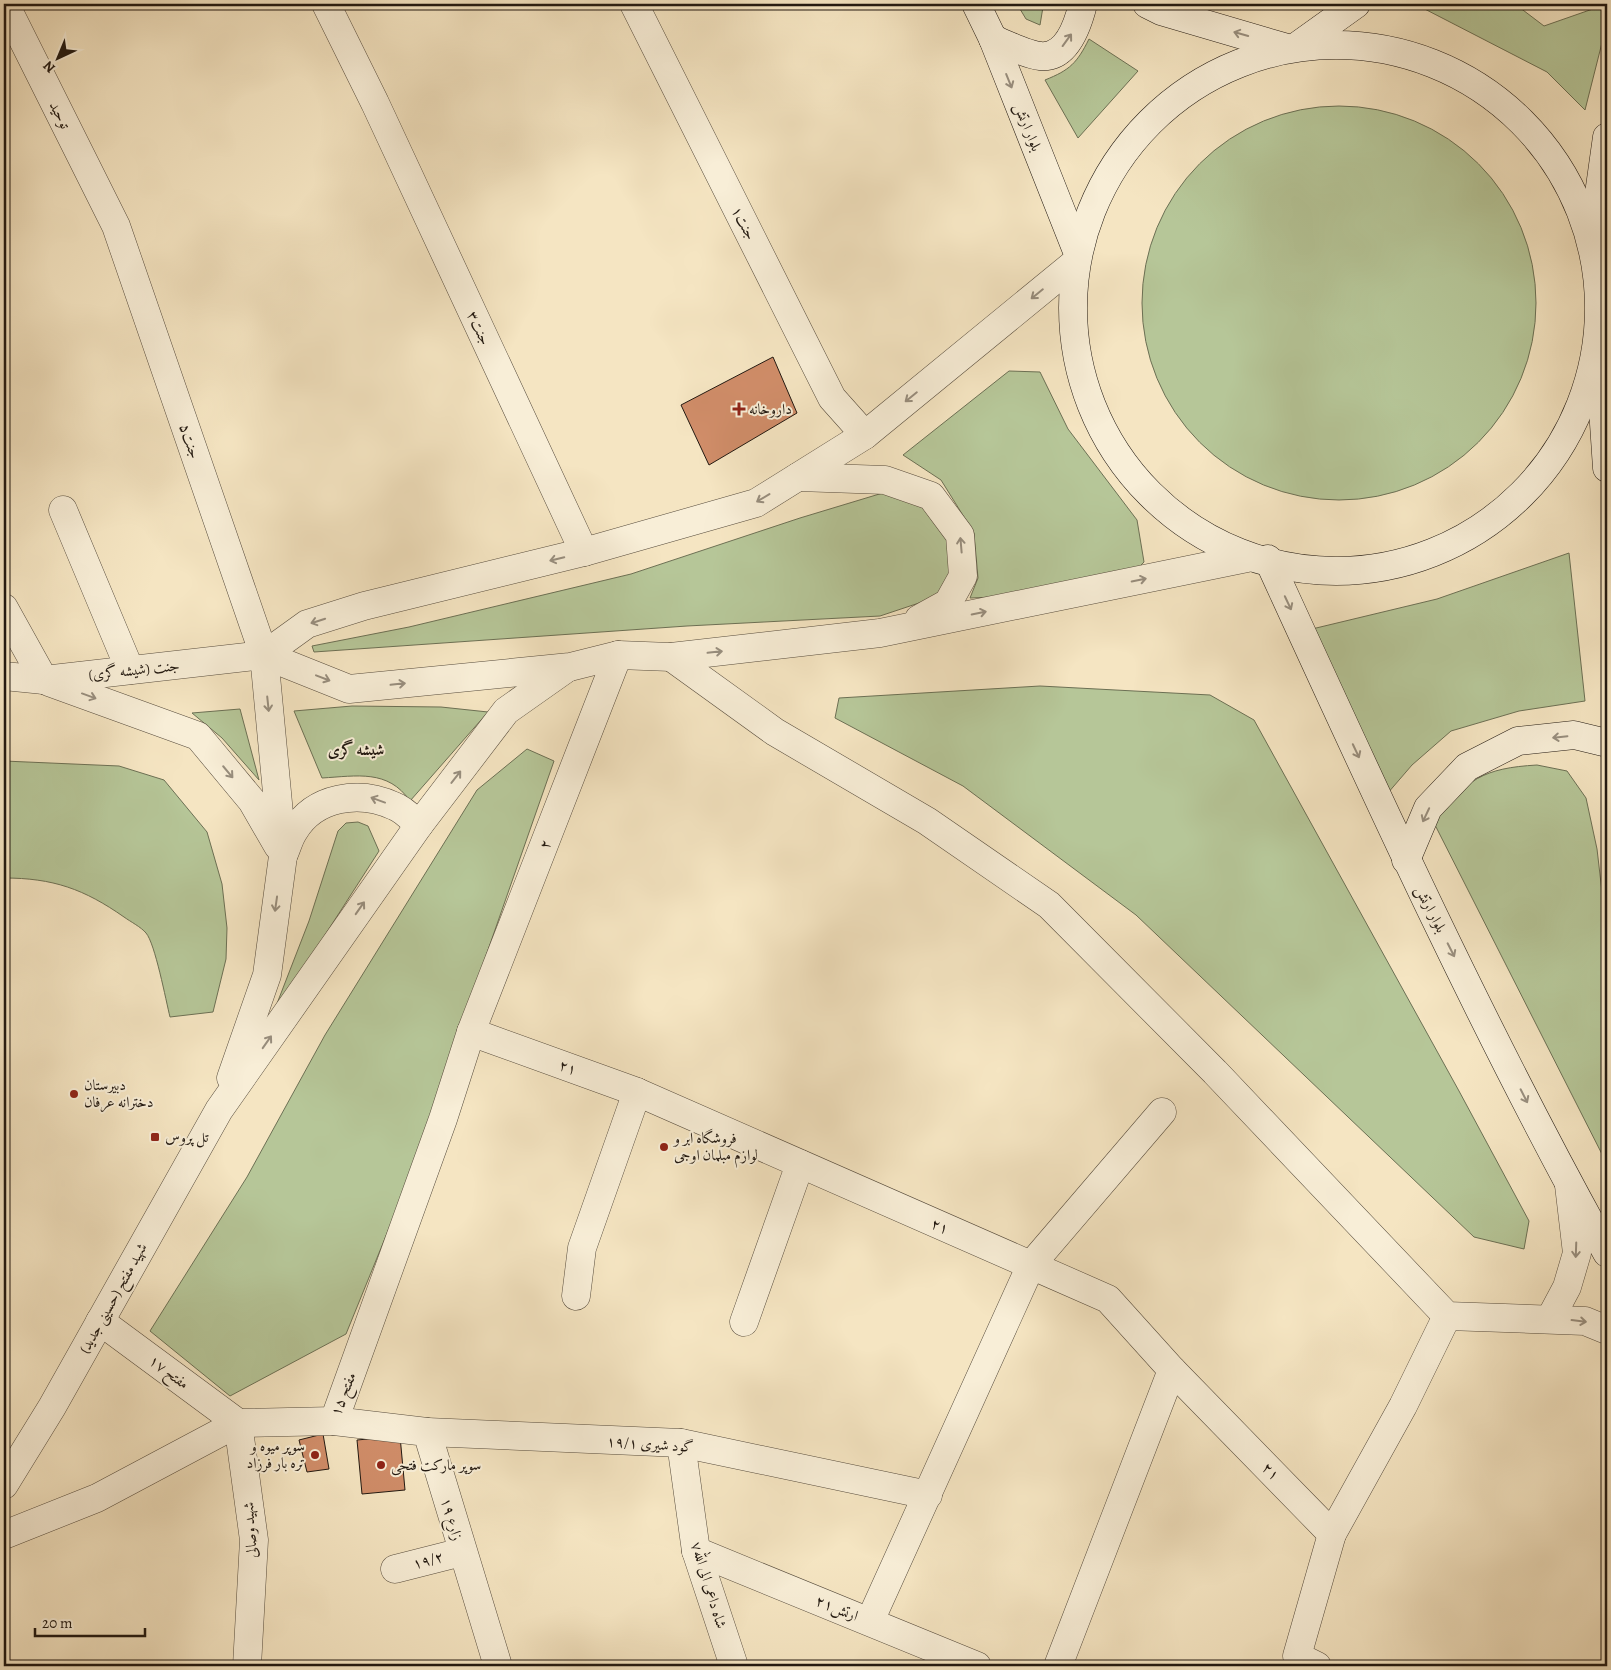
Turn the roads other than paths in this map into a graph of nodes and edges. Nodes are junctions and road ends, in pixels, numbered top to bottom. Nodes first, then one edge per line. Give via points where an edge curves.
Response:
1 (5, 4) edge
2 (326, 4) edge
3 (634, 4) edge
4 (976, 4) edge
5 (1083, 4) edge
6 (1147, 4) edge
7 (1356, 4) edge
8 (993, 39) junction
9 (1292, 47) junction
10 (1607, 137) edge
11 (116, 226) joint
12 (1592, 244) junction
13 (1076, 257) junction
14 (1598, 345) junction
15 (865, 435) junction
16 (1607, 468) edge
17 (798, 477) junction
18 (63, 510) dead end
19 (584, 552) junction
20 (1257, 558) junction
21 (4, 608) edge
22 (880, 633) junction
23 (264, 655) junction
24 (618, 655) junction
25 (671, 657) junction
26 (570, 666) junction
27 (130, 670) junction
28 (4, 676) edge
29 (44, 680) junction
30 (1607, 744) edge
31 (419, 825) junction
32 (283, 856) junction
33 (1406, 860) junction
34 (471, 1032) junction
35 (637, 1092) junction
36 (219, 1110) junction
37 (1162, 1112) dead end
38 (800, 1164) junction
39 (1569, 1185) junction
40 (1607, 1253) edge
41 (1031, 1265) junction
42 (576, 1296) dead end
43 (1447, 1316) junction
44 (1550, 1319) junction
45 (100, 1321) junction
46 (744, 1322) dead end
47 (1607, 1330) edge
48 (1172, 1370) junction
49 (334, 1421) junction
50 (238, 1423) junction
51 (427, 1432) junction
52 (681, 1444) junction
53 (4, 1485) edge
54 (928, 1495) junction
55 (1332, 1534) junction
56 (4, 1535) edge
57 (696, 1551) junction
58 (462, 1552) junction
59 (395, 1569) dead end
60 (870, 1621) junction
61 (247, 1666) edge
62 (498, 1666) edge
63 (734, 1666) edge
64 (977, 1666) edge
65 (1058, 1666) edge
66 (1317, 1666) edge

1 - 11 street, توحید
2 - 19 street, جنت۳
3 - 15 street, جنت۱ via 832,398
4 - 8 street, بلوار ارتش
8 -> 5 street via 1041,56 1061,50 1078,26
9 -> 6 street via 1161,11
7 - 9 street
8 -> 13 street, بلوار ارتش
9 - 12 street via 1374,47 1448,69 1512,112 1562,172
9 - 13 street via 1214,72 1152,117 1104,179
10 - 12 street
11 - 23 street, جنت۵
12 - 14 street via 1600,294
13 -> 15 street
13 - 20 street via 1072,337 1091,408 1129,472 1182,524
14 - 16 street
14 - 20 street via 1578,418 1538,481 1481,531 1413,562 1338,574
15 - 17 street
17 -> 19 street via 756,503
22 -> 17 street via 918,620 948,603 963,576 960,535 931,496 886,480
18 - 27 street
19 -> 23 street via 364,606 307,624
22 -> 20 street
20 -> 33 street, بلوار ارتش
21 - 29 street
25 -> 22 street
23 -> 26 street via 349,688
23 - 27 street, جنت (شیشه گری)
23 -> 32 street, جنت۵
24 - 25 street
24 - 26 street
24 - 34 street, ۲
25 - 43 street via 775,732 927,822 1049,905 1215,1072
31 -> 26 street via 506,711
27 - 29 street, جنت (شیشه گری)
28 - 29 street, جنت (شیشه گری)
29 -> 32 street via 198,736 252,801
30 -> 33 street via 1574,736 1518,741 1467,767 1428,808
31 -> 32 street via 396,806 369,796 341,798 314,810 294,830
36 -> 31 street
32 -> 36 street via 267,975
33 -> 39 street, بلوار ارتش
34 - 35 street, ۲۱
34 - 49 street, مفتح ۱۵
35 - 38 street, ۲۱
35 - 42 street via 582,1248
36 - 45 street, شهید مفتح (حسینی جدید)
37 - 41 street
38 - 41 street, ۲۱
38 - 46 street
39 - 40 street, بلوار ارتش
39 -> 44 street via 1577,1253 1567,1287
41 - 48 street, ۲۱ via 1108,1299
41 - 54 street
43 - 44 street
43 - 55 street via 1403,1406
44 -> 47 street via 1585,1321
45 - 50 street, مفتح ۱۷
45 - 53 street, شهید مفتح (حسینی جدید)
48 - 55 street, ۲۱
48 - 65 street
49 - 50 street, مفتح ۱۵
49 - 51 street
50 - 56 street, مفتح ۱۵ via 97,1498
50 - 61 street, شهید وصالی via 254,1540
51 - 52 street, ۱۹/۱ گود شیری
51 - 58 street, ۱۹ زارع
52 - 54 street, ۱۹/۱ گود شیری
52 - 57 street, شاه داعی الی الله۷
54 - 60 street
55 - 66 street via 1297,1656
57 - 60 street, ارتش۲۱
57 - 63 street, شاه داعی الی الله۷
58 - 59 street, ۱۹/۲
58 - 62 street, ۱۹ زارع
60 - 64 street, ارتش۲۱

